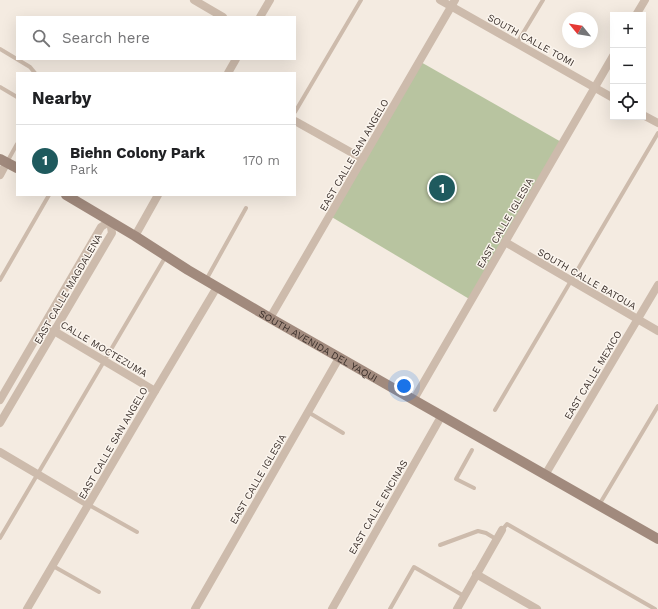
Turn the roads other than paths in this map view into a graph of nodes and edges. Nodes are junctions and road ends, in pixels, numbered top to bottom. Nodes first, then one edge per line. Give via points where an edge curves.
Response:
1 (194, 0) edge
2 (270, 0) edge
3 (361, 0) edge
4 (440, 0) edge
5 (543, 0) edge
6 (645, 0) edge
7 (453, 3) edge
8 (638, 12) edge
9 (221, 16) edge
10 (261, 16) edge
11 (517, 43) junction
12 (0, 50) edge
13 (16, 59) edge
14 (18, 60) edge
15 (235, 60) edge
16 (610, 61) edge
17 (35, 72) edge
18 (229, 72) edge
19 (0, 87) edge
20 (595, 87) junction
21 (16, 96) edge
22 (610, 96) edge
23 (296, 110) edge
24 (646, 117) edge
25 (296, 122) edge
26 (658, 123) edge
27 (658, 133) edge
28 (16, 145) edge
29 (363, 160) junction
30 (3, 161) edge
31 (16, 168) edge
32 (0, 174) edge
33 (48, 196) edge
34 (68, 196) edge
35 (157, 196) edge
36 (246, 208) dead end
37 (110, 221) junction
38 (135, 236) junction
39 (506, 242) junction
40 (166, 256) junction
41 (0, 280) edge
42 (206, 280) junction
43 (571, 281) junction
44 (658, 285) edge
45 (217, 287) junction
46 (270, 318) junction
47 (637, 320) junction
48 (44, 325) junction
49 (55, 331) junction
50 (658, 331) edge
51 (339, 358) junction
52 (105, 361) junction
53 (154, 390) junction
54 (414, 399) junction
55 (0, 400) edge
56 (658, 406) edge
57 (495, 410) dead end
58 (308, 412) junction
59 (442, 415) junction
60 (0, 423) edge
61 (343, 433) dead end
62 (472, 450) dead end
63 (0, 452) edge
64 (38, 474) junction
65 (545, 475) junction
66 (474, 488) dead end
67 (88, 504) junction
68 (599, 505) junction
69 (502, 530) joint
70 (137, 532) dead end
71 (0, 538) edge
72 (496, 539) junction
73 (658, 539) edge
74 (440, 545) dead end
75 (52, 566) junction
76 (476, 574) junction
77 (99, 592) dead end
78 (464, 596) junction
79 (27, 609) edge
80 (195, 609) edge
81 (332, 609) edge
82 (390, 609) edge
83 (457, 609) edge
84 (537, 609) edge
85 (655, 609) edge

1 - 9 street
2 - 10 street
3 - 23 lane
4 - 7 street, SOUTH CALLE TOMI
5 - 11 lane
6 - 8 street
7 - 11 street, SOUTH CALLE TOMI
7 - 29 street, EAST CALLE SAN ANGELO
11 - 20 street, SOUTH CALLE TOMI
12 - 13 lane
14 - 17 lane
15 - 18 street
16 - 20 street, EAST CALLE IGLESIA
19 - 21 lane
20 - 22 street, SOUTH CALLE TOMI
20 - 39 street, EAST CALLE IGLESIA
24 - 26 street
25 - 29 street
27 - 43 lane
28 - 30 lane
29 - 46 street, EAST CALLE SAN ANGELO
30 - 31 street
30 - 32 street
33 - 41 lane
34 - 37 street, SOUTH AVENIDA DEL YAQUI
35 - 38 street
36 - 42 lane
37 - 38 street, SOUTH AVENIDA DEL YAQUI
37 - 48 street, EAST CALLE MAGDALENA via 101,228
37 - 49 street, EAST CALLE MAGDALENA via 112,233
38 - 40 street, SOUTH AVENIDA DEL YAQUI
39 - 43 street, SOUTH CALLE BATOUA
39 - 54 street, EAST CALLE IGLESIA
40 - 42 street, SOUTH AVENIDA DEL YAQUI
40 - 52 lane
42 - 45 street, SOUTH AVENIDA DEL YAQUI
43 - 47 street, SOUTH CALLE BATOUA
43 - 57 lane
44 - 47 street, EAST CALLE MEXICO
45 - 46 street, SOUTH AVENIDA DEL YAQUI
45 - 53 street, EAST CALLE SAN ANGELO
46 - 51 street, SOUTH AVENIDA DEL YAQUI
47 - 50 street, SOUTH CALLE BATOUA
47 - 65 street, EAST CALLE MEXICO
48 - 49 street, CALLE MOCTEZUMA
48 - 55 street, EAST CALLE MAGDALENA
49 - 52 street, CALLE MOCTEZUMA
49 - 60 street, EAST CALLE MAGDALENA
51 - 54 street, SOUTH AVENIDA DEL YAQUI
51 - 58 street, EAST CALLE IGLESIA
52 - 53 street, CALLE MOCTEZUMA
52 - 64 lane
53 - 67 street, EAST CALLE SAN ANGELO
54 - 59 street, SOUTH AVENIDA DEL YAQUI
56 - 68 lane
58 - 61 lane
58 - 80 street, EAST CALLE IGLESIA
59 - 65 street, SOUTH AVENIDA DEL YAQUI
59 - 81 street, EAST CALLE ENCINAS
62 - 66 lane via 456,479
63 - 64 street
64 - 67 street
64 - 71 lane
65 - 68 street, SOUTH AVENIDA DEL YAQUI
67 - 70 lane
67 - 75 street, EAST CALLE SAN ANGELO
68 - 73 street, SOUTH AVENIDA DEL YAQUI
69 - 72 street
69 - 85 lane via 507,524
72 - 74 lane via 478,531
72 - 76 street
75 - 77 lane
75 - 79 street, EAST CALLE SAN ANGELO
76 - 78 street
76 - 84 street
78 - 82 lane via 414,567
78 - 83 street

